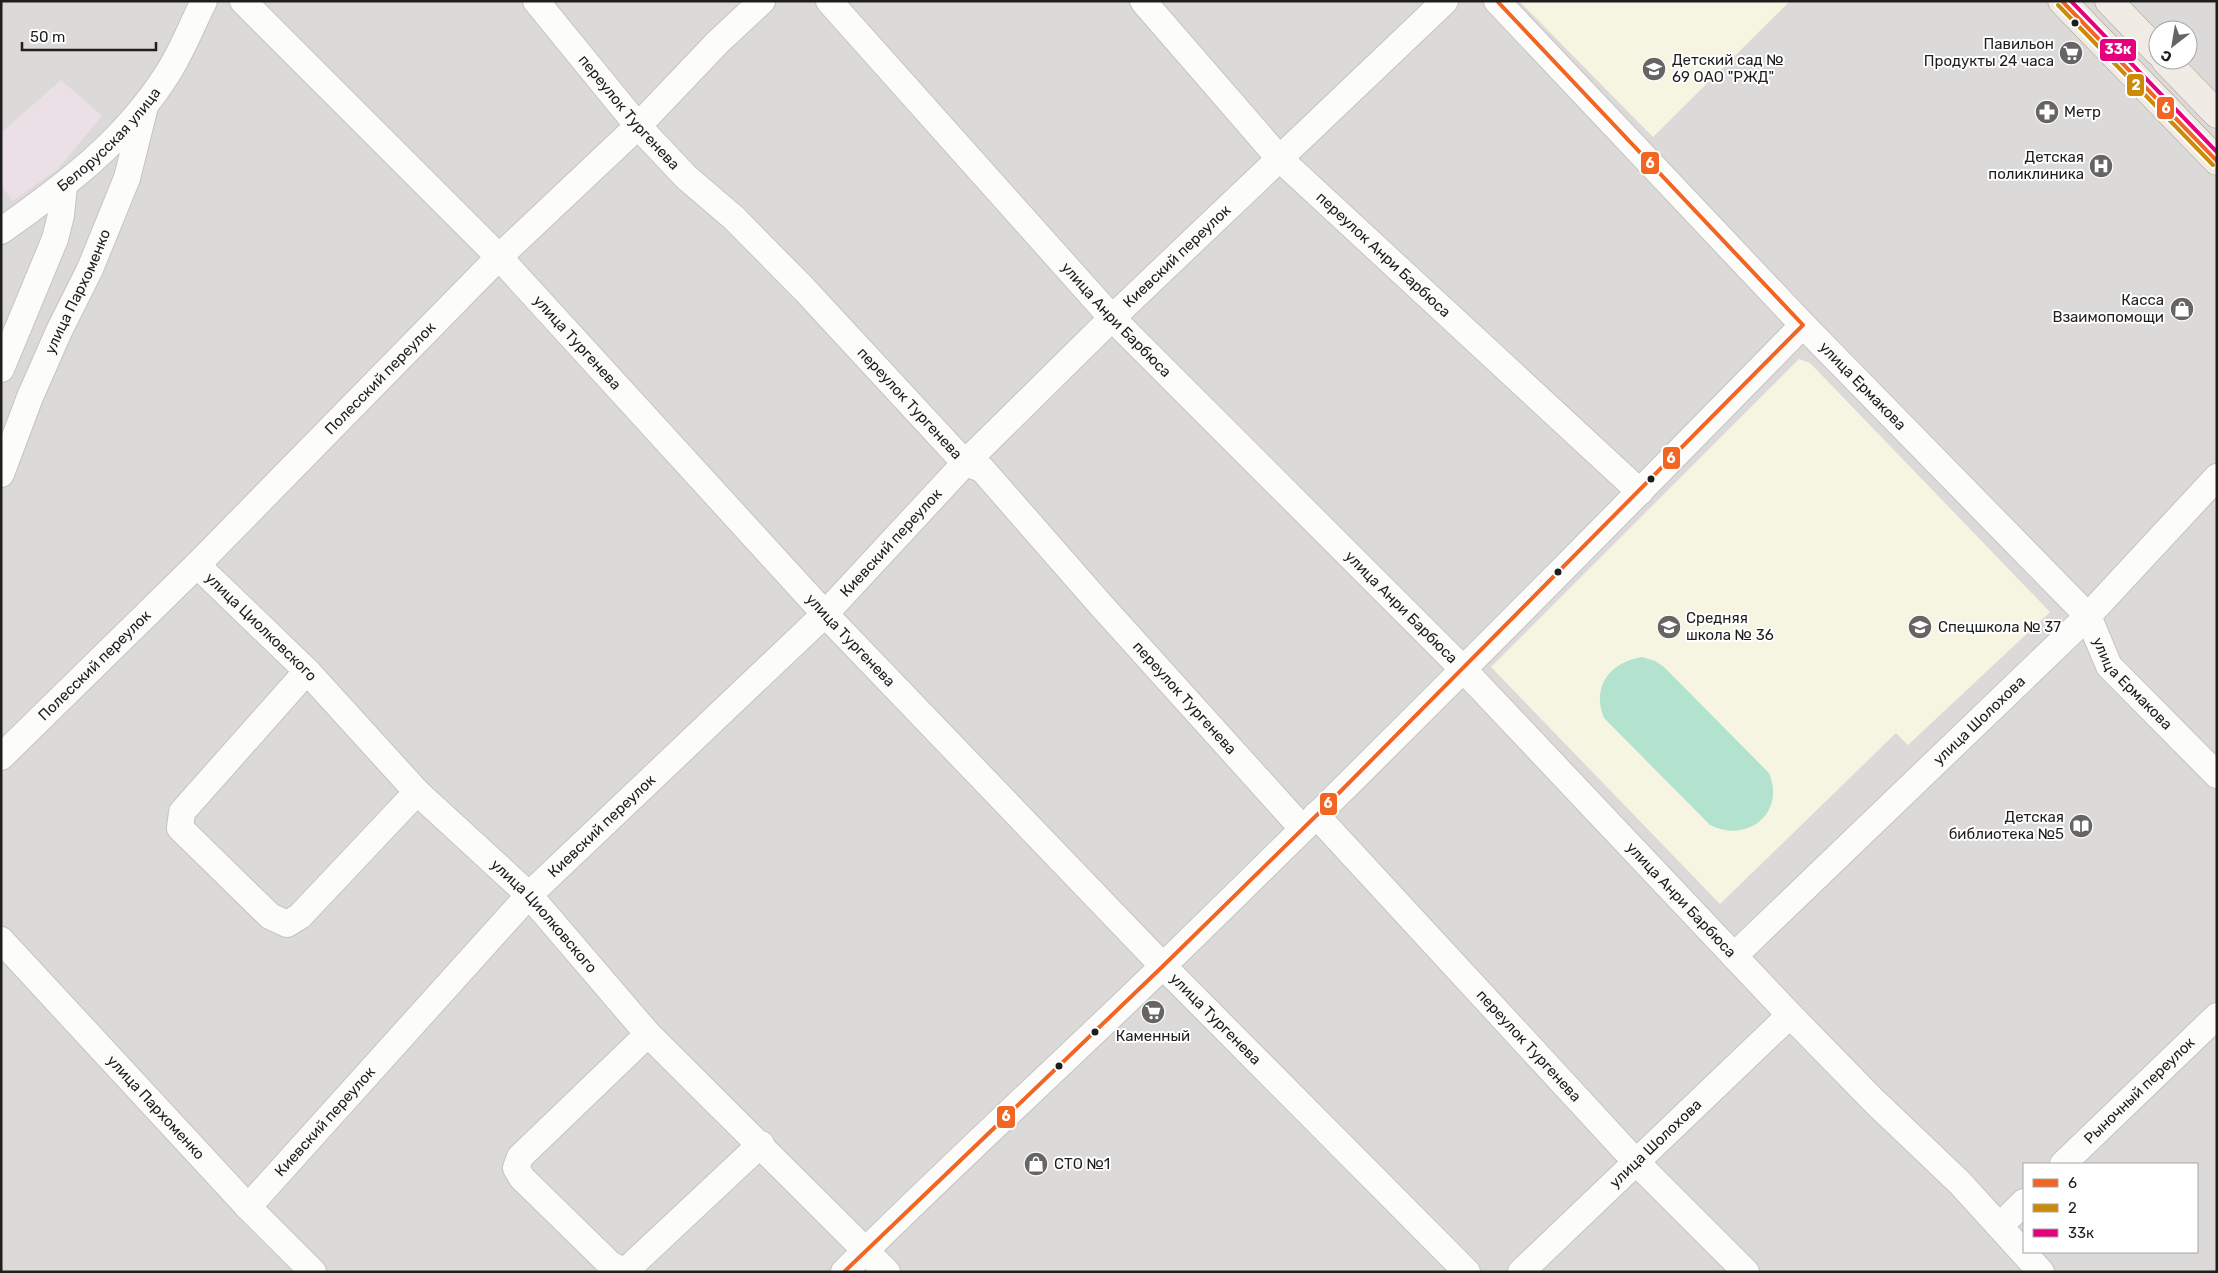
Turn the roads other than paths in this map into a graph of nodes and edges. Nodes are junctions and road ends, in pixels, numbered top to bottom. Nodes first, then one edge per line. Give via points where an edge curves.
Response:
1 (204, 1) edge
2 (243, 1) edge
3 (536, 1) edge
4 (762, 1) edge
5 (829, 1) edge
6 (1142, 1) edge
7 (1445, 1) edge
8 (1498, 1) edge
9 (2062, 1) edge
10 (2109, 1) edge
11 (2148, 42) edge
12 (2175, 70) edge
13 (145, 106) junction
14 (2217, 114) edge
15 (638, 126) junction
16 (1279, 158) junction
17 (2217, 161) edge
18 (64, 186) junction
19 (1, 232) edge
20 (499, 257) junction
21 (1112, 318) junction
22 (1803, 325) junction
23 (1, 369) edge
24 (965, 463) junction
25 (1, 474) edge
26 (2217, 477) edge
27 (1640, 492) junction
28 (197, 565) junction
29 (825, 614) junction
30 (2088, 616) junction
31 (1463, 669) junction
32 (307, 670) junction
33 (1, 757) edge
34 (2217, 775) edge
35 (418, 792) junction
36 (1309, 821) junction
37 (529, 895) junction
38 (1, 940) edge
39 (1734, 956) junction
40 (1163, 966) junction
41 (1790, 1015) junction
42 (2217, 1016) edge
43 (648, 1034) junction
44 (761, 1144) junction
45 (1636, 1162) junction
46 (2064, 1163) edge
47 (2023, 1203) edge
48 (248, 1207) junction
49 (2000, 1226) junction
50 (866, 1250) junction
51 (2023, 1252) edge
52 (2024, 1253) edge
53 (312, 1272) edge
54 (844, 1272) edge
55 (887, 1272) edge
56 (1467, 1272) edge
57 (1522, 1272) edge
58 (1746, 1272) edge
59 (2041, 1272) edge

1 - 13 street, Белорусская улица via 169,72
2 - 20 street, улица Тургенева
3 - 15 street, переулок Тургенева
4 - 15 street, Полесский переулок
5 - 21 street, улица Анри Барбюса
6 - 16 street, переулок Анри Барбюса
7 - 16 street, Киевский переулок
8 - 22 street, улица Ермакова
9 - 17 main road
10 - 11 main road
12 - 14 main road
13 - 18 street, Белорусская улица via 123,133
13 - 25 street, улица Пархоменко via 127,178 90,269 30,397
15 - 20 street, Полесский переулок
15 - 24 street, переулок Тургенева via 686,177 734,218 797,282
16 - 21 street, Киевский переулок
16 - 27 street, переулок Анри Барбюса
18 - 19 street
18 - 23 street, Белорусская улица via 55,239
20 - 28 street, Полесский переулок
20 - 29 street, улица Тургенева
21 - 24 street, Киевский переулок
21 - 31 street, улица Анри Барбюса
22 - 27 street
22 - 30 street, улица Ермакова
24 - 29 street, Киевский переулок
24 - 36 street, переулок Тургенева via 982,469 1093,596
26 - 30 street, улица Шолохова
27 - 31 street
28 - 32 street, улица Циолковского
28 - 33 street, Полесский переулок
29 - 37 street, Киевский переулок
29 - 40 street, улица Тургенева
30 - 34 street, улица Ермакова via 2109,666
30 - 39 street, улица Шолохова
31 - 36 street
31 - 39 street, улица Анри Барбюса
32 - 35 street, улица Циолковского
32 - 35 street via 182,812 180,828 270,916 287,924 300,916
35 - 37 street, улица Циолковского
36 - 40 street
36 - 45 street, переулок Тургенева
37 - 43 street, улица Циолковского
37 - 48 street, Киевский переулок
38 - 48 street, улица Пархоменко
39 - 41 street, улица Анри Барбюса
40 - 50 street
40 - 56 street, улица Тургенева
41 - 45 street, улица Шолохова
41 - 49 street, улица Анри Барбюса
42 - 46 street, Рыночный переулок
43 - 44 street, улица Циолковского
43 - 44 street via 520,1156 516,1168 528,1185 620,1270 627,1268
44 - 50 street, улица Циолковского
45 - 57 street, улица Шолохова
45 - 58 street, переулок Тургенева
47 - 49 street
48 - 53 street, улица Пархоменко
49 - 51 street, улица Анри Барбюса
50 - 54 street
50 - 55 street, улица Циолковского
52 - 59 street, улица Анри Барбюса

